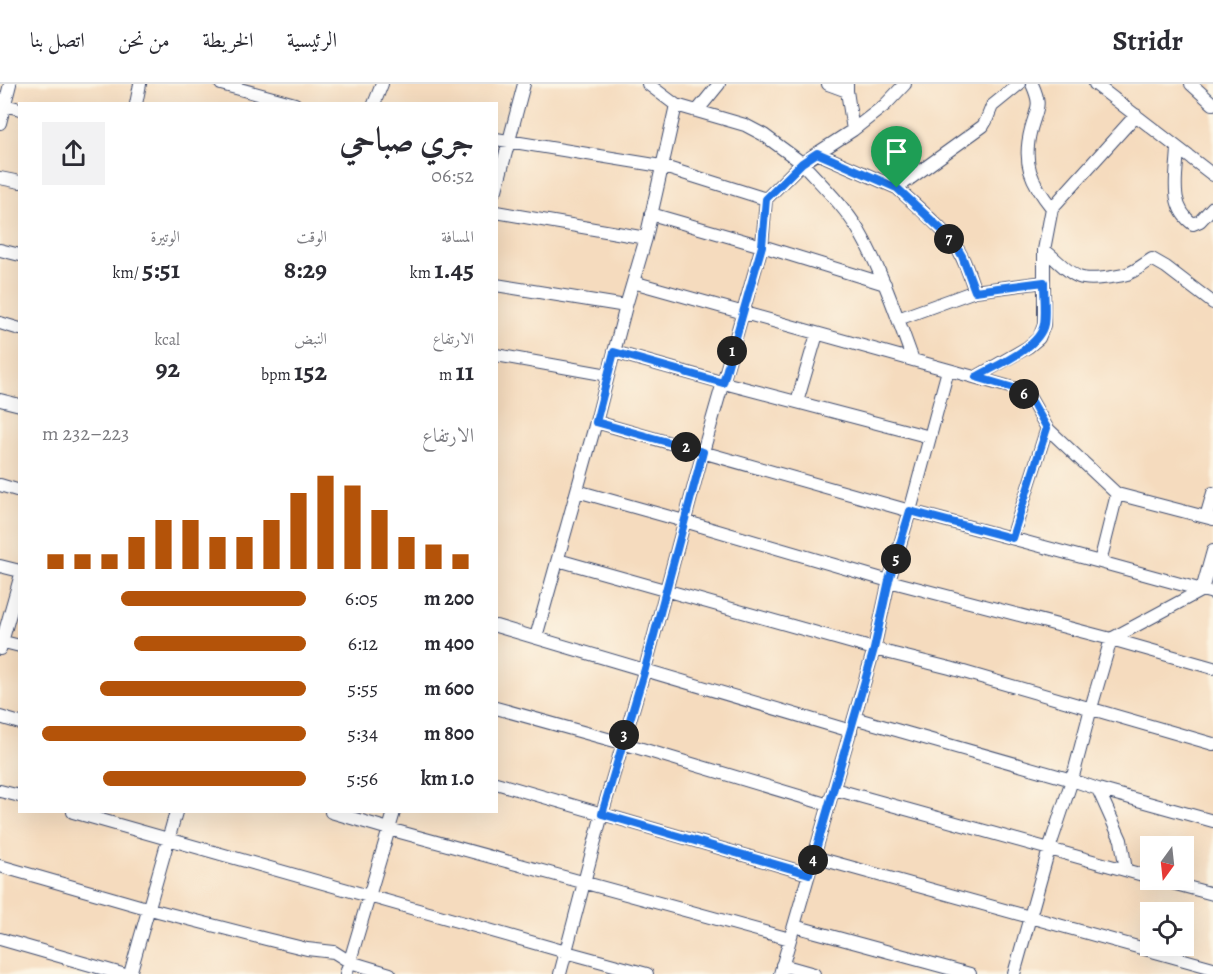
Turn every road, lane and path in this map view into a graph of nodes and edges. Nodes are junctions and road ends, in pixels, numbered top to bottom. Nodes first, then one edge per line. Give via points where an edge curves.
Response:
1 (10, 84) edge
2 (140, 84) edge
3 (221, 84) edge
4 (382, 84) edge
5 (524, 84) edge
6 (648, 84) edge
7 (719, 84) edge
8 (828, 84) edge
9 (905, 84) edge
10 (1019, 84) edge
11 (1032, 84) edge
12 (1095, 84) edge
13 (1191, 84) edge
14 (847, 87) edge
15 (136, 102) edge
16 (288, 102) edge
17 (375, 102) edge
18 (2, 104) edge
19 (1213, 104) edge
20 (676, 105) junction
21 (18, 108) edge
22 (697, 111) junction
23 (1136, 115) junction
24 (0, 123) edge
25 (853, 130) junction
26 (498, 139) edge
27 (510, 141) junction
28 (1178, 148) junction
29 (817, 153) junction
30 (802, 163) junction
31 (661, 166) junction
32 (1213, 175) edge
33 (0, 178) edge
34 (18, 182) edge
35 (498, 183) edge
36 (897, 188) junction
37 (766, 199) junction
38 (1213, 207) edge
39 (1052, 208) junction
40 (498, 212) edge
41 (651, 214) junction
42 (646, 238) junction
43 (762, 246) junction
44 (0, 250) edge
45 (1044, 250) junction
46 (18, 254) edge
47 (633, 282) junction
48 (1044, 282) junction
49 (885, 284) junction
50 (498, 285) edge
51 (975, 291) junction
52 (1213, 303) edge
53 (626, 306) junction
54 (742, 314) junction
55 (898, 319) junction
56 (0, 323) edge
57 (18, 328) edge
58 (817, 334) junction
59 (614, 352) junction
60 (498, 355) edge
61 (913, 360) junction
62 (948, 370) junction
63 (608, 375) junction
64 (976, 377) junction
65 (723, 383) junction
66 (0, 400) edge
67 (797, 402) junction
68 (18, 404) edge
69 (596, 422) junction
70 (1047, 428) junction
71 (930, 437) junction
72 (703, 452) junction
73 (0, 485) edge
74 (18, 490) edge
75 (577, 491) junction
76 (1213, 493) edge
77 (1116, 494) junction
78 (910, 511) junction
79 (1210, 518) edge
80 (684, 521) junction
81 (1012, 538) junction
82 (1213, 551) edge
83 (558, 560) junction
84 (1100, 561) junction
85 (0, 566) edge
86 (18, 571) edge
87 (889, 580) junction
88 (18, 585) edge
89 (666, 590) junction
90 (1208, 592) edge
91 (498, 627) edge
92 (536, 637) junction
93 (1111, 639) junction
94 (1, 644) edge
95 (18, 646) edge
96 (874, 649) junction
97 (1213, 668) edge
98 (645, 669) junction
99 (1091, 708) junction
100 (498, 709) edge
101 (0, 717) edge
102 (854, 718) junction
103 (18, 722) edge
104 (851, 730) junction
105 (622, 743) junction
106 (1213, 744) edge
107 (1072, 780) junction
108 (498, 784) edge
109 (834, 789) junction
110 (1098, 789) junction
111 (0, 791) edge
112 (18, 796) edge
113 (829, 805) junction
114 (77, 813) edge
115 (176, 813) edge
116 (334, 813) edge
117 (394, 813) edge
118 (602, 814) junction
119 (1213, 821) edge
120 (389, 829) junction
121 (169, 838) junction
122 (1049, 849) junction
123 (814, 857) junction
124 (0, 866) edge
125 (1126, 870) junction
126 (809, 874) junction
127 (1140, 874) edge
128 (584, 882) junction
129 (1194, 889) edge
130 (1213, 894) edge
131 (369, 896) junction
132 (150, 909) junction
133 (1030, 917) junction
134 (794, 926) junction
135 (0, 939) edge
136 (790, 939) junction
137 (566, 952) junction
138 (348, 968) edge
139 (926, 968) edge
140 (1213, 968) edge
141 (781, 970) edge
142 (122, 974) edge
143 (130, 974) edge
144 (390, 974) edge
145 (560, 974) edge
146 (647, 974) edge
147 (814, 974) edge
148 (970, 974) edge
149 (1014, 974) edge

1 - 18 street
2 - 15 street
3 - 16 street
4 - 17 street
5 - 27 street
6 - 20 street
7 - 22 street
8 - 14 street
9 - 25 street
10 - 36 street via 992,105 983,126
11 - 39 street via 1038,99 1027,149 1028,166
12 - 23 street
13 - 19 street
14 - 25 street
18 - 21 street
18 - 24 street
20 - 22 street
20 - 31 street
22 - 30 street via 745,125
23 - 28 street
23 - 39 street
25 - 29 street
26 - 27 street
27 - 31 street
27 - 35 street
28 - 32 street
28 - 38 street via 1176,197 1180,210 1193,224
29 - 30 street
29 - 36 street
30 - 37 street
30 - 49 street via 859,231
31 - 37 street
31 - 41 street
33 - 34 street
36 - 51 street via 955,244
37 - 43 street
39 - 45 street
40 - 42 street
41 - 42 street
41 - 43 street
42 - 47 street
43 - 49 street
43 - 54 street
44 - 46 street
45 - 48 street
45 - 52 street via 1080,277 1125,274 1152,259
47 - 53 street
47 - 54 street
48 - 51 street
48 - 64 street via 1044,326 1039,338
49 - 55 street
50 - 53 street
51 - 55 street
53 - 59 street
54 - 58 street
54 - 65 street
55 - 61 street
56 - 57 street
58 - 61 street
58 - 67 street
59 - 63 street
59 - 65 street
60 - 63 street
61 - 62 street
62 - 64 street
62 - 71 street
63 - 69 street
64 - 70 street via 1017,389 1030,398
65 - 67 street
65 - 72 street
66 - 68 street
67 - 71 street
69 - 72 street
69 - 75 street
70 - 77 street
70 - 81 street
71 - 78 street
72 - 78 street
72 - 80 street
73 - 74 street
75 - 80 street
75 - 83 street
76 - 79 street
77 - 79 street
77 - 84 street
78 - 81 street
78 - 87 street
80 - 87 street
80 - 89 street
81 - 84 street
82 - 90 street
83 - 89 street
83 - 92 street
84 - 90 street
85 - 86 street
87 - 93 street
87 - 96 street
88 - 94 street
89 - 96 street
89 - 98 street
90 - 93 street
91 - 92 street
92 - 98 street
93 - 97 street
93 - 99 street
94 - 95 street
96 - 99 street
96 - 102 street
98 - 104 street
98 - 105 street
99 - 106 street
99 - 107 street
100 - 105 street
101 - 103 street
102 - 104 street
102 - 107 street
104 - 109 street
105 - 113 street
105 - 118 street
107 - 110 street
107 - 122 street
108 - 118 street
109 - 113 street
109 - 122 street
110 - 119 street
110 - 125 street via 1121,840
111 - 112 street
113 - 123 street
114 - 121 street
115 - 121 street
116 - 120 street
117 - 120 street
118 - 126 street
118 - 128 street
120 - 128 street
120 - 131 street
121 - 131 street
121 - 132 street
122 - 125 street
122 - 133 street
123 - 126 street
123 - 133 street
124 - 132 street
125 - 127 street
126 - 134 street
128 - 136 street
128 - 137 street
129 - 130 street
131 - 137 street
131 - 138 street
132 - 138 street via 276,942 334,952
132 - 143 street
133 - 140 street
133 - 149 street
134 - 136 street
134 - 139 street
135 - 142 street
136 - 141 street
137 - 145 street
137 - 146 street
138 - 144 street
139 - 148 street
141 - 147 street

